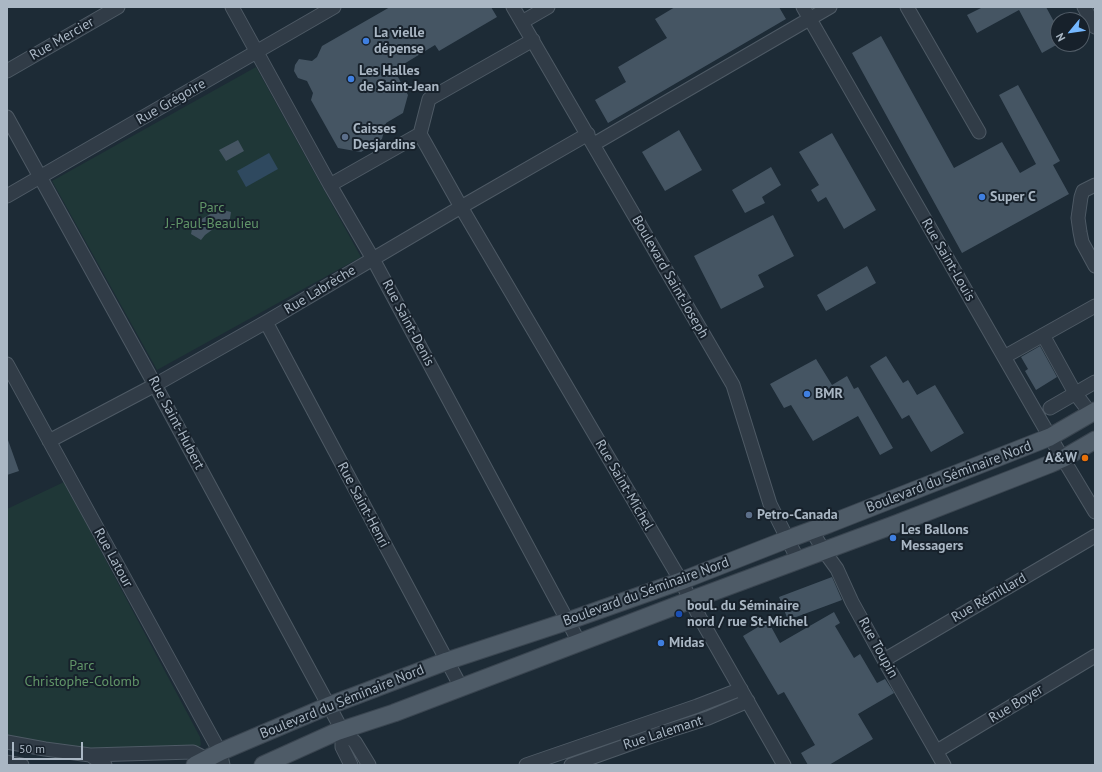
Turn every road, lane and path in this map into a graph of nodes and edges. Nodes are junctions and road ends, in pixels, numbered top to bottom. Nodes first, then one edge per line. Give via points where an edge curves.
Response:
1 (118, 7) edge
2 (232, 7) edge
3 (334, 7) edge
4 (513, 7) edge
5 (548, 7) edge
6 (830, 7) edge
7 (907, 7) edge
8 (805, 10) edge
9 (522, 22) junction
10 (533, 40) junction
11 (256, 52) junction
12 (7, 71) edge
13 (7, 117) edge
14 (979, 132) dead end
15 (420, 134) junction
16 (591, 139) junction
17 (40, 177) junction
18 (330, 185) junction
19 (1095, 185) edge
20 (7, 196) edge
21 (461, 207) junction
22 (373, 259) junction
23 (1095, 266) edge
24 (1095, 306) edge
25 (266, 322) junction
26 (1043, 335) junction
27 (1004, 357) junction
28 (7, 364) edge
29 (1095, 382) edge
30 (155, 385) junction
31 (1076, 393) junction
32 (1050, 408) dead end
33 (1093, 412) edge
34 (1050, 437) junction
35 (1095, 440) edge
36 (49, 441) junction
37 (1064, 458) junction
38 (1095, 512) edge
39 (812, 531) junction
40 (1095, 536) edge
41 (788, 539) junction
42 (824, 551) junction
43 (798, 560) junction
44 (681, 581) junction
45 (691, 600) junction
46 (568, 621) junction
47 (580, 642) junction
48 (1095, 656) edge
49 (884, 660) junction
50 (447, 661) junction
51 (461, 687) junction
52 (740, 689) junction
53 (748, 701) junction
54 (328, 706) junction
55 (342, 730) junction
56 (7, 742) edge
57 (572, 748) junction
58 (937, 751) junction
59 (90, 755) junction
60 (211, 760) edge
61 (7, 762) edge
62 (574, 764) edge
63 (22, 765) edge
64 (105, 765) edge
65 (233, 765) edge
66 (264, 765) edge
67 (351, 765) edge
68 (369, 765) edge
69 (526, 765) edge
70 (784, 765) edge
71 (944, 765) edge

1 - 12 street, Rue Mercier
2 - 11 street, Rue Saint-Denis
3 - 11 street, Rue Grégoire
4 - 9 street, Boulevard Saint-Joseph
5 - 9 street
6 - 8 street
7 - 14 street
8 - 16 street, Rue Labrèche
8 - 27 street, Rue Saint-Louis
9 - 10 street, Boulevard Saint-Joseph
10 - 15 street via 429,99
10 - 16 street, Boulevard Saint-Joseph
11 - 17 street, Rue Grégoire
11 - 18 street, Rue Saint-Denis
13 - 17 street, Rue Saint-Hubert
15 - 18 street
15 - 21 street, Rue Saint-Michel
16 - 21 street, Rue Labrèche
16 - 41 street, Boulevard Saint-Joseph via 733,385 770,504
17 - 20 street, Rue Grégoire
17 - 30 street, Rue Saint-Hubert
18 - 22 street, Rue Saint-Denis
19 - 23 street via 1083,191 1078,218 1082,242
21 - 22 street, Rue Labrèche
21 - 44 street, Rue Saint-Michel
22 - 25 street, Rue Labrèche
22 - 46 street, Rue Saint-Denis
24 - 26 street
25 - 30 street, Rue Labrèche
25 - 50 street, Rue Saint-Henri
26 - 27 street
26 - 31 street
27 - 34 street, Rue Saint-Louis
28 - 36 street, Rue Latour
29 - 31 street
30 - 36 street, Rue Labrèche
30 - 54 street, Rue Saint-Hubert
31 - 32 street
31 - 33 street
33 - 34 main road, Boulevard du Séminaire Nord
34 - 37 street, Rue Saint-Louis
34 - 39 main road, Boulevard du Séminaire Nord
35 - 37 main road, Boulevard du Séminaire Nord
36 - 60 street, Rue Latour
37 - 38 street, Rue Saint-Louis
37 - 42 main road, Boulevard du Séminaire Nord
39 - 41 main road, Boulevard du Séminaire Nord
39 - 42 street, Rue Toupin
40 - 49 street, Rue Rémillard
41 - 43 street, Boulevard Saint-Joseph
41 - 44 main road, Boulevard du Séminaire Nord
42 - 43 main road, Boulevard du Séminaire Nord
42 - 49 street, Rue Toupin via 837,569
43 - 45 main road, Boulevard du Séminaire Nord
44 - 45 street, Rue Saint-Michel
44 - 46 main road, Boulevard du Séminaire Nord
45 - 47 main road, Boulevard du Séminaire Nord
45 - 52 street, Rue Saint-Michel
46 - 47 street, Rue Saint-Denis
46 - 50 main road, Boulevard du Séminaire Nord
47 - 51 main road, Boulevard du Séminaire Nord
48 - 58 street, Rue Boyer
49 - 58 street, Rue Toupin
50 - 51 street, Rue Saint-Henri
50 - 54 main road, Boulevard du Séminaire Nord
51 - 55 main road, Boulevard du Séminaire Nord
52 - 53 street, Rue Saint-Michel
52 - 57 street, Rue Lalemant
53 - 62 street, Rue Lalemant via 708,718
53 - 70 street, Rue Saint-Michel
54 - 55 street, Rue Saint-Hubert
54 - 60 main road, Boulevard du Séminaire Nord
55 - 66 main road, Boulevard du Séminaire Nord
55 - 67 street, Rue Saint-Hubert via 342,747
55 - 68 street, Rue Saint-Hubert via 354,742
56 - 59 street
57 - 62 street, Rue Lalemant
57 - 69 street, Rue Lalemant
58 - 71 street, Rue Toupin
59 - 60 street via 193,752
59 - 64 street
60 - 65 street, Rue Latour
61 - 63 street

